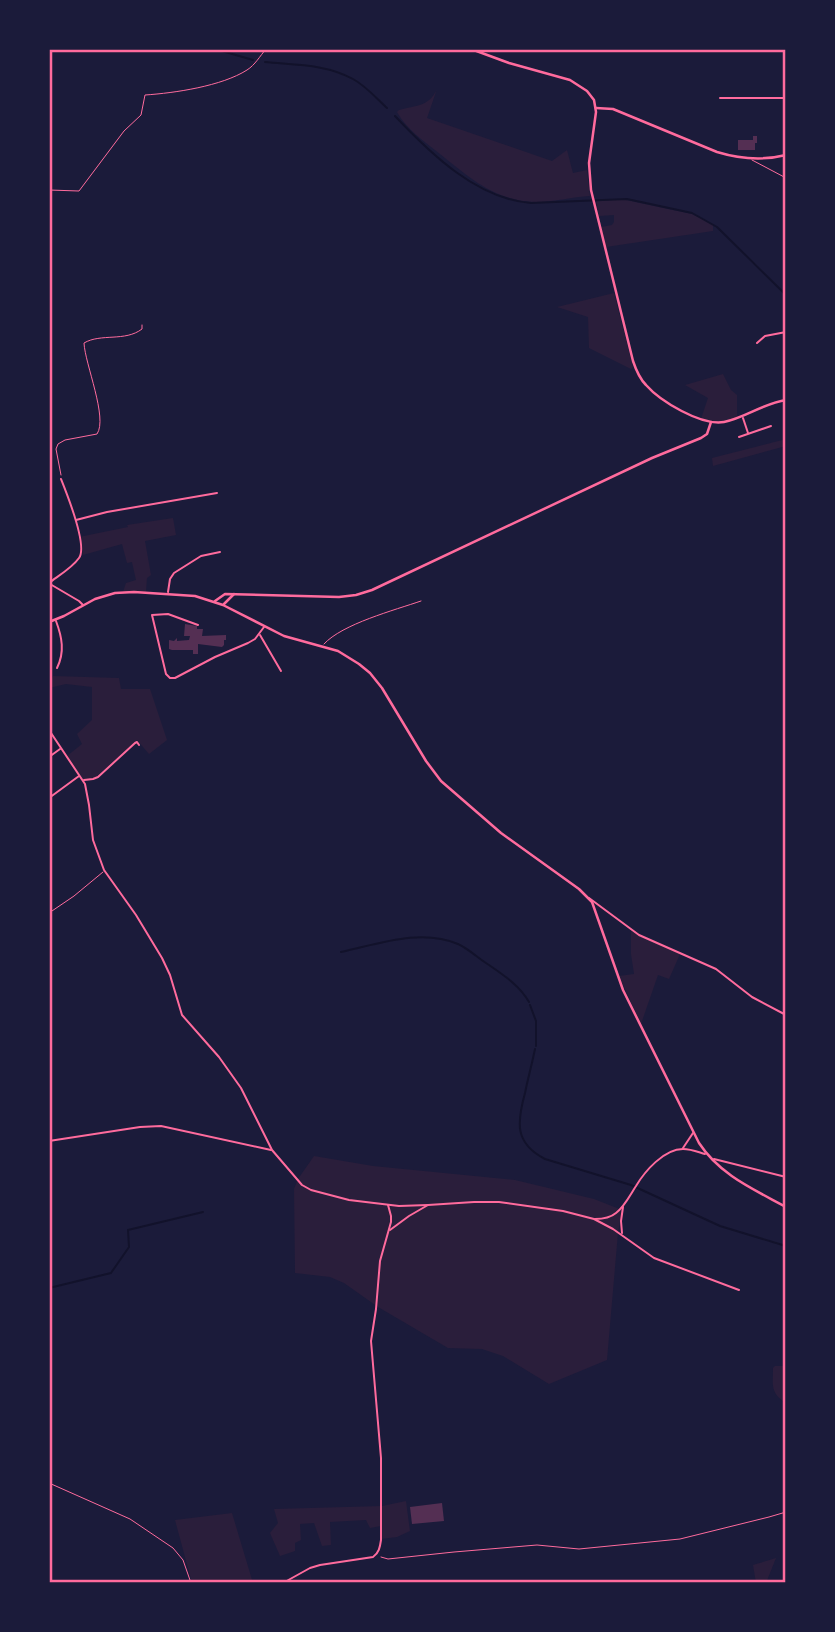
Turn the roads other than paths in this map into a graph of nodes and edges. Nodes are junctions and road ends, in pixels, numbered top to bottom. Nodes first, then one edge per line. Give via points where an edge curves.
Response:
1 (471, 49) edge
2 (720, 98) dead end
3 (786, 98) edge
4 (596, 108) junction
5 (786, 155) edge
6 (750, 159) junction
7 (786, 178) edge
8 (786, 332) edge
9 (757, 343) dead end
10 (786, 400) edge
11 (742, 416) junction
12 (711, 422) junction
13 (771, 426) dead end
14 (749, 434) junction
15 (739, 437) dead end
16 (61, 479) road end
17 (217, 493) dead end
18 (76, 520) junction
19 (220, 552) dead end
20 (49, 584) edge
21 (168, 593) junction
22 (234, 594) junction
23 (214, 601) junction
24 (421, 601) dead end
25 (83, 605) junction
26 (223, 605) junction
27 (56, 620) junction
28 (49, 622) edge
29 (198, 625) dead end
30 (264, 626) junction
31 (260, 634) junction
32 (323, 646) junction
33 (57, 668) dead end
34 (281, 671) dead end
35 (49, 730) edge
36 (139, 745) dead end
37 (61, 749) junction
38 (49, 757) edge
39 (79, 775) junction
40 (83, 780) junction
41 (49, 797) edge
42 (104, 870) junction
43 (588, 898) junction
44 (605, 909) junction
45 (49, 913) edge
46 (597, 914) junction
47 (786, 1015) edge
48 (693, 1132) junction
49 (49, 1141) edge
50 (682, 1149) junction
51 (272, 1150) junction
52 (709, 1156) junction
53 (786, 1177) edge
54 (388, 1205) junction
55 (428, 1205) junction
56 (623, 1206) junction
57 (786, 1207) edge
58 (594, 1219) junction
59 (389, 1231) junction
60 (622, 1234) junction
61 (738, 1290) dead end
62 (282, 1583) edge

1 - 4 main road via 575,82 592,97
2 - 3 street
4 - 6 main road via 613,109 717,152
4 - 12 main road via 589,163 592,196 639,375 667,402
5 - 6 main road
6 - 7 lane
8 - 9 street via 765,336
10 - 11 main road
11 - 12 main road
11 - 14 street
12 - 22 main road via 701,438 365,593 328,597
13 - 14 street
14 - 15 street
16 - 18 street
17 - 18 street
18 - 20 street via 81,555
19 - 21 street via 201,556 174,573
20 - 25 street
21 - 23 main road
21 - 25 main road via 115,593
22 - 23 main road via 223,594
22 - 26 main road
23 - 26 main road
24 - 32 lane via 349,628
25 - 27 main road
26 - 30 main road
27 - 28 main road
27 - 33 street via 63,642
29 - 31 street via 167,614 152,615 170,678
30 - 31 street
30 - 32 main road
31 - 34 street
32 - 43 main road via 349,657 377,681 441,781
35 - 37 street
36 - 40 street via 136,742 98,777
37 - 38 street
37 - 39 street
39 - 40 street
39 - 41 street
40 - 42 street via 93,841
42 - 45 lane
42 - 51 street via 162,958 183,1015 242,1088
43 - 44 street
43 - 46 main road
44 - 46 street
44 - 47 street via 639,935 716,970
46 - 48 main road via 623,990
48 - 50 street
48 - 52 main road
49 - 51 street via 161,1126
50 - 52 street
50 - 56 street via 661,1158 646,1172
51 - 54 street via 307,1189
52 - 53 street
52 - 57 main road via 732,1178
54 - 55 street
54 - 59 street
55 - 58 street via 499,1202
55 - 59 street
56 - 58 street via 611,1216
56 - 60 street
58 - 60 street
59 - 62 street via 380,1261 371,1341 381,1458 381,1541 377,1554 370,1557 320,1565
60 - 61 street via 654,1258

